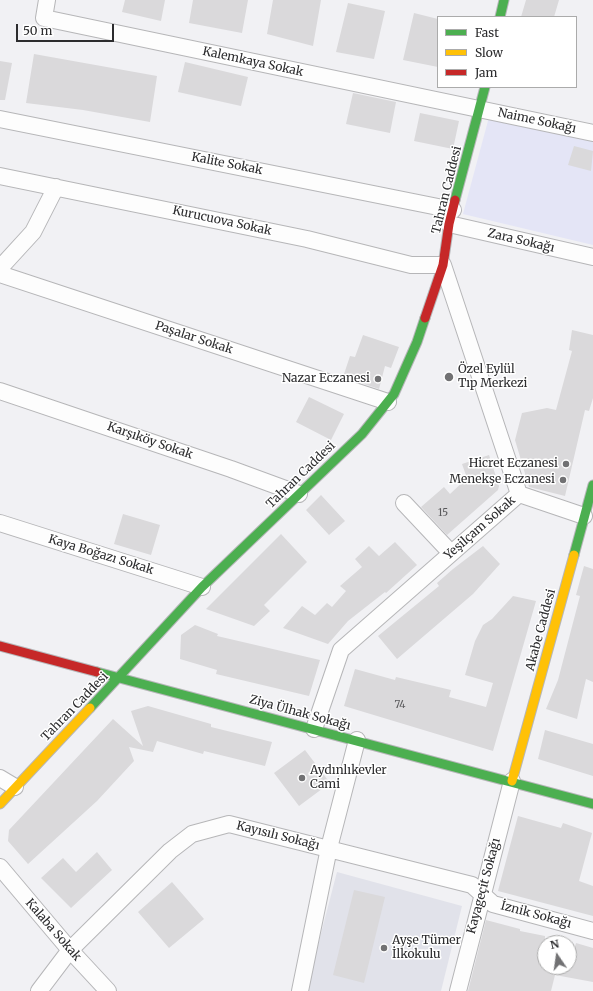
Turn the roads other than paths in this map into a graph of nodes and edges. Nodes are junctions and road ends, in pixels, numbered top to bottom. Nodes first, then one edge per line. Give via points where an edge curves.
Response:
1 (47, 0) edge
2 (504, 0) edge
3 (500, 16) edge
4 (485, 88) edge
5 (481, 108) junction
6 (0, 119) edge
7 (593, 133) edge
8 (0, 176) edge
9 (56, 187) junction
10 (451, 217) junction
11 (593, 257) edge
12 (443, 265) junction
13 (0, 268) edge
14 (0, 274) edge
15 (0, 391) edge
16 (388, 402) junction
17 (593, 485) edge
18 (300, 494) junction
19 (519, 494) junction
20 (404, 503) dead end
21 (584, 516) junction
22 (0, 524) edge
23 (451, 553) junction
24 (202, 587) junction
25 (0, 646) edge
26 (120, 677) junction
27 (314, 729) junction
28 (357, 740) junction
29 (0, 778) edge
30 (512, 781) junction
31 (15, 787) junction
32 (0, 804) edge
33 (593, 804) edge
34 (329, 848) junction
35 (0, 867) edge
36 (482, 894) junction
37 (593, 931) edge
38 (70, 950) junction
39 (39, 991) edge
40 (108, 991) edge
41 (300, 991) edge
42 (458, 991) edge

1 - 5 street, Kalemkaya Sokak via 44,18
2 - 3 street
4 - 5 street, Tahran Caddesi
5 - 7 street, Naime Sokağı
5 - 10 street, Tahran Caddesi
6 - 10 street, Kalite Sokak
8 - 9 street, Kurucuova Sokak
9 - 12 street, Kurucuova Sokak via 307,239 411,265
9 - 13 street via 33,232
10 - 11 street, Zara Sokağı
10 - 12 street, Tahran Caddesi
12 - 16 street, Tahran Caddesi via 417,342
12 - 19 street, Yeşilçam Sokak
14 - 16 street, Paşalar Sokak
15 - 18 street, Karşıköy Sokak
16 - 18 street, Tahran Caddesi via 362,434
17 - 21 street, Akabe Caddesi
18 - 24 street, Tahran Caddesi
19 - 21 street
19 - 23 street, Yeşilçam Sokak
20 - 23 street
21 - 30 street, Akabe Caddesi
22 - 24 street, Kaya Boğazı Sokak
23 - 27 street, Yeşilçam Sokak via 341,650
24 - 26 street, Tahran Caddesi
25 - 26 street, Ziya Ülhak Sokağı
26 - 27 street, Ziya Ülhak Sokağı
26 - 31 street, Tahran Caddesi
27 - 28 street, Ziya Ülhak Sokağı
28 - 30 street, Ziya Ülhak Sokağı
28 - 34 street
29 - 31 street
30 - 33 street, Ziya Ülhak Sokağı
30 - 36 street, Kayageçit Sokağı
31 - 32 street, Tahran Caddesi
34 - 36 street, Kayısılı Sokağı via 472,886
34 - 38 street, Kayısılı Sokağı via 230,824 192,834 170,851
34 - 41 street
35 - 38 street, Kalaba Sokak
36 - 37 street, İznik Sokağı via 493,904
36 - 42 street, Kayageçit Sokağı
38 - 39 street, Kayısılı Sokağı
38 - 40 street, Kalaba Sokak

